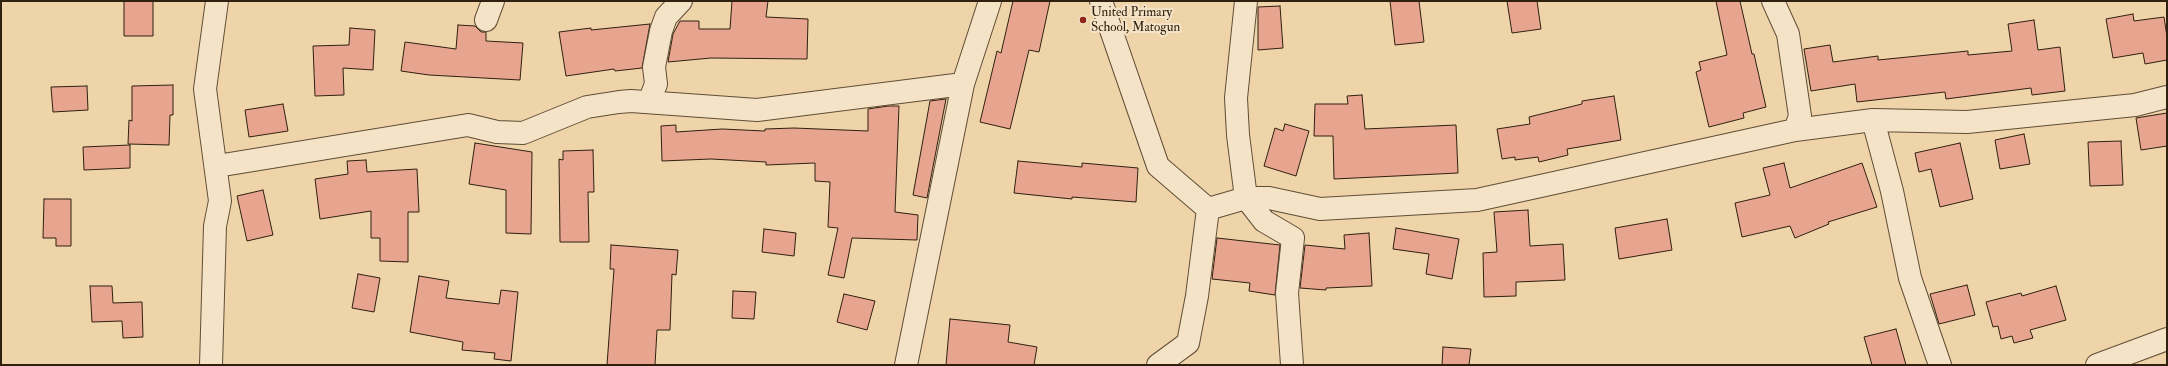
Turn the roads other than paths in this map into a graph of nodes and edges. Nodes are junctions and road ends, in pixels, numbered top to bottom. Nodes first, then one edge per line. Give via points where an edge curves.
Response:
1 (216, 1) edge
2 (681, 1) edge
3 (990, 1) edge
4 (1101, 1) edge
5 (1246, 1) edge
6 (1773, 1) edge
7 (963, 84) junction
8 (2167, 97) edge
9 (649, 102) junction
10 (1873, 120) junction
11 (1795, 130) junction
12 (216, 166) junction
13 (1246, 198) junction
14 (1208, 210) junction
15 (2167, 338) edge
16 (211, 365) edge
17 (906, 365) edge
18 (1158, 365) edge
19 (1292, 365) edge
20 (1940, 365) edge
21 (2097, 365) edge

1 - 12 street via 205,89
2 - 9 street via 666,17 661,31 654,67 656,84
3 - 7 street
4 - 14 street via 1158,166
5 - 13 street via 1236,98
6 - 11 street via 1788,34 1800,116
7 - 9 street via 757,110
7 - 17 street
8 - 10 street via 2135,105 1967,122
9 - 12 street via 631,101 587,107 523,133 497,132 468,125
10 - 11 street
10 - 20 street via 1892,191 1910,278
11 - 13 street via 1477,200 1320,209 1269,198
12 - 16 street via 220,201 215,226
13 - 14 street
13 - 19 street via 1264,221 1293,238 1287,294
14 - 18 street via 1188,343
15 - 21 street

